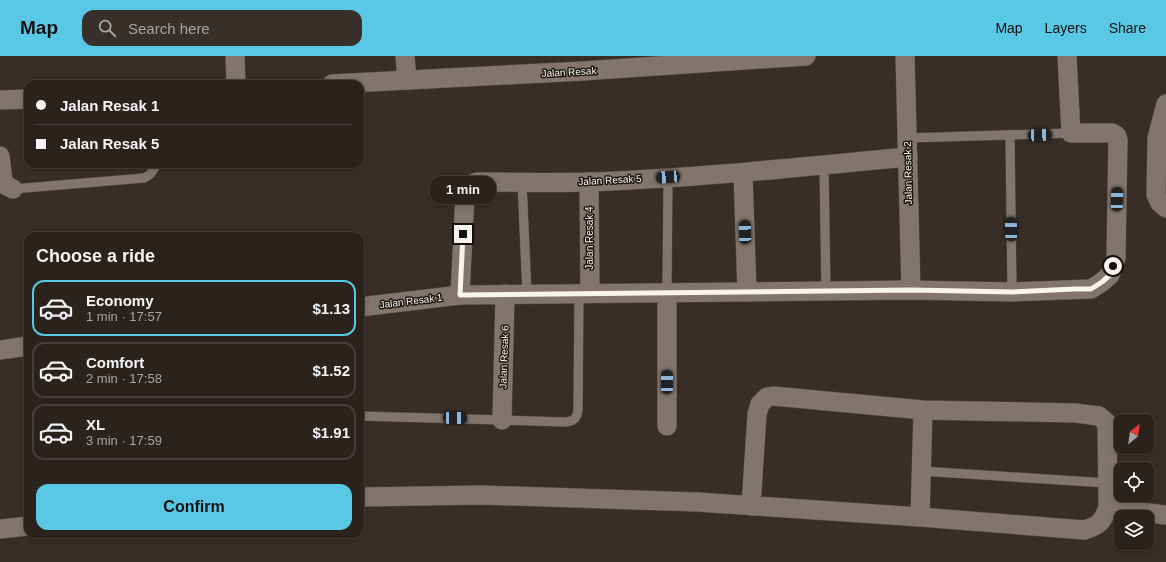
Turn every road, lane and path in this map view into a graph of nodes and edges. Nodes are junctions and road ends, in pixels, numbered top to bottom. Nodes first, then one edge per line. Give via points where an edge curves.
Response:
1 (235, 56) edge
2 (405, 56) edge
3 (806, 56) edge
4 (905, 56) edge
5 (1067, 56) edge
6 (743, 58) edge
7 (574, 64) edge
8 (236, 80) edge
9 (407, 80) junction
10 (364, 82) edge
11 (24, 98) edge
12 (0, 100) edge
13 (1166, 104) edge
14 (1071, 134) junction
15 (1010, 136) junction
16 (908, 138) junction
17 (0, 156) edge
18 (908, 157) junction
19 (824, 165) junction
20 (155, 168) edge
21 (743, 173) junction
22 (668, 177) junction
23 (522, 182) junction
24 (589, 182) junction
25 (13, 189) joint
26 (1166, 208) edge
27 (911, 290) junction
28 (826, 291) junction
29 (667, 292) junction
30 (747, 292) junction
31 (1012, 292) junction
32 (506, 294) junction
33 (527, 294) junction
34 (585, 294) junction
35 (460, 295) junction
36 (364, 307) edge
37 (24, 347) edge
38 (0, 350) edge
39 (923, 410) junction
40 (364, 416) edge
41 (502, 420) junction
42 (667, 426) dead end
43 (921, 471) junction
44 (1107, 483) junction
45 (364, 497) edge
46 (751, 506) junction
47 (1108, 508) junction
48 (1166, 515) edge
49 (920, 517) junction
50 (24, 526) edge
51 (0, 529) edge

1 - 8 street
2 - 9 street
3 - 6 street, Jalan Resak
4 - 16 street, Jalan Resak 2
5 - 14 street
6 - 7 street, Jalan Resak
7 - 9 street, Jalan Resak
9 - 10 street, Jalan Resak
11 - 12 street
13 - 26 street via 1157,138 1156,195
14 - 15 lane
14 - 31 street, Jalan Resak 1 via 1112,133 1118,140 1116,258 1110,275 1091,289
15 - 16 lane
15 - 31 lane
16 - 18 street, Jalan Resak 2
17 - 25 street via 3,181
18 - 19 street, Jalan Resak 5
18 - 27 street, Jalan Resak 2
19 - 21 street, Jalan Resak 5
19 - 28 lane
20 - 25 lane via 144,178
21 - 22 street, Jalan Resak 5
21 - 30 street
22 - 24 street, Jalan Resak 5
22 - 29 lane
23 - 24 street, Jalan Resak 5
23 - 33 lane
23 - 35 street, Jalan Resak 5 via 477,182 470,185 465,194
24 - 34 street, Jalan Resak 4
27 - 28 street, Jalan Resak 1
27 - 31 street, Jalan Resak 1
28 - 30 street, Jalan Resak 1
29 - 30 street, Jalan Resak 1
29 - 34 street, Jalan Resak 1
29 - 42 street
32 - 33 street, Jalan Resak 1
32 - 35 street, Jalan Resak 1
32 - 41 street, Jalan Resak 6
33 - 34 street, Jalan Resak 1
34 - 41 lane via 577,416 566,422
35 - 36 street, Jalan Resak 1
37 - 38 street
39 - 43 street
39 - 44 street via 1075,413 1099,416 1107,423
39 - 46 street via 767,397 760,404 757,414
40 - 41 lane
43 - 44 lane
43 - 49 street
44 - 47 street
45 - 46 street via 482,495
46 - 49 street
47 - 48 street
47 - 49 street via 1103,520 1094,527 1084,530
50 - 51 street

